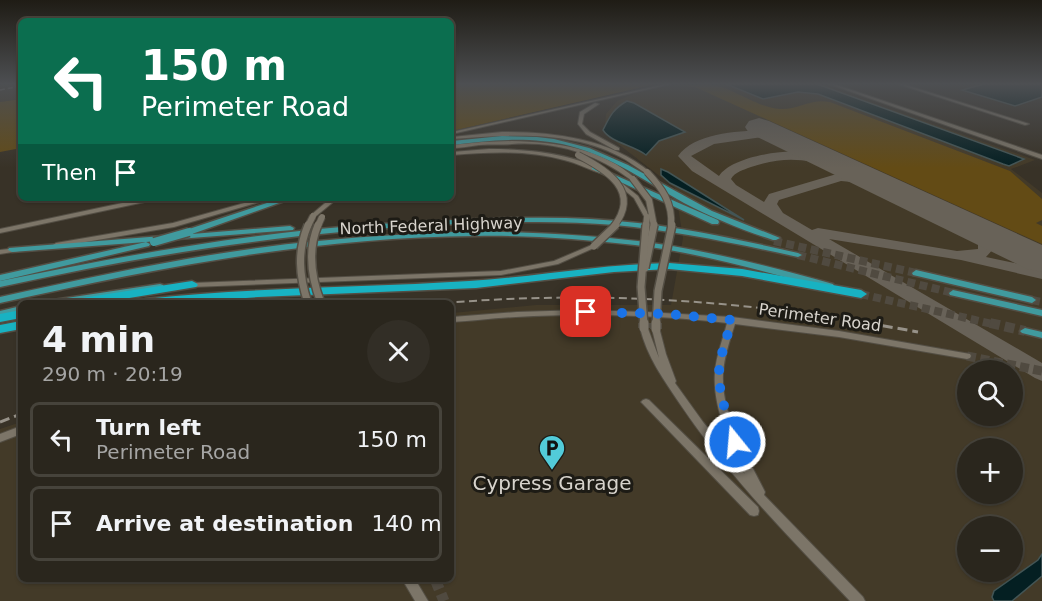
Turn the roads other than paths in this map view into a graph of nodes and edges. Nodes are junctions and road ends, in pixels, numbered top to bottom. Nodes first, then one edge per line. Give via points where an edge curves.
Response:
1 (545, 112) edge
2 (583, 112) edge
3 (914, 112) edge
4 (989, 112) edge
5 (1027, 124) dead end
6 (454, 133) edge
7 (454, 138) edge
8 (512, 142) junction
9 (454, 145) edge
10 (454, 145) edge
11 (454, 154) edge
12 (1042, 156) edge
13 (594, 168) junction
14 (645, 170) junction
15 (140, 201) edge
16 (258, 201) edge
17 (280, 201) edge
18 (333, 201) edge
19 (318, 216) junction
20 (434, 222) junction
21 (0, 231) edge
22 (12, 250) junction
23 (0, 252) edge
24 (798, 255) tunnel mouth
25 (916, 273) tunnel mouth
26 (0, 278) edge
27 (642, 278) junction
28 (0, 284) edge
29 (192, 285) junction
30 (953, 293) tunnel mouth
31 (861, 294) joint
32 (0, 300) edge
33 (71, 300) edge
34 (94, 300) edge
35 (177, 300) edge
36 (307, 300) edge
37 (320, 300) edge
38 (1032, 300) tunnel mouth
39 (18, 312) edge
40 (1042, 313) edge
41 (0, 316) edge
42 (454, 320) edge
43 (732, 320) junction
44 (18, 326) edge
45 (0, 329) edge
46 (1025, 331) tunnel mouth
47 (1042, 335) edge
48 (967, 357) tunnel mouth
49 (680, 396) junction
50 (646, 402) dead end
51 (18, 431) edge
52 (0, 438) edge
53 (767, 504) junction
54 (754, 511) dead end
55 (410, 582) edge
56 (416, 582) edge
57 (422, 601) edge
58 (859, 601) edge

1 - 6 street
2 - 14 street via 580,124 586,130
3 - 12 street
4 - 5 street
7 - 14 street via 511,134 558,137 601,147
8 - 9 street
8 - 27 street, bridge via 546,143 584,152 633,179 646,195 655,217
8 - 29 street, bridge via 578,155 611,174 621,185 625,198 620,222 594,246 556,263 524,270
10 - 13 main road via 505,137 573,145 608,158 715,216 775,239 700,216
11 - 13 street via 518,152
13 - 27 street, bridge via 618,180 640,202 646,217
14 - 49 street, bridge via 665,191 673,217 656,299 656,329
15 - 21 street
16 - 22 street via 151,230
17 - 26 main road, bridge via 154,242
18 - 19 street
19 - 36 street, bridge via 303,236 299,256
19 - 37 street, bridge via 310,254
20 - 22 main road via 390,221
20 - 24 main road, North Federal Highway via 613,222 698,233
20 - 28 main road, North Federal Highway via 235,241
22 - 23 street
25 - 38 main road
27 - 49 street, bridge via 644,328 657,365
29 - 33 main road
29 - 34 highway
30 - 40 main road
31 - 32 main road, North Federal Highway via 675,249 593,238 474,235 377,239 263,251 139,271
31 - 35 highway via 749,272 666,266 484,284 252,293
39 - 41 highway
42 - 43 street, Perimeter Road via 586,312
43 - 48 street, Perimeter Road via 842,334
43 - 53 street via 721,362 721,394 742,460
44 - 45 highway
46 - 47 main road
49 - 53 street via 708,439
50 - 54 street
51 - 52 street
53 - 58 street
55 - 57 street
56 - 57 street

